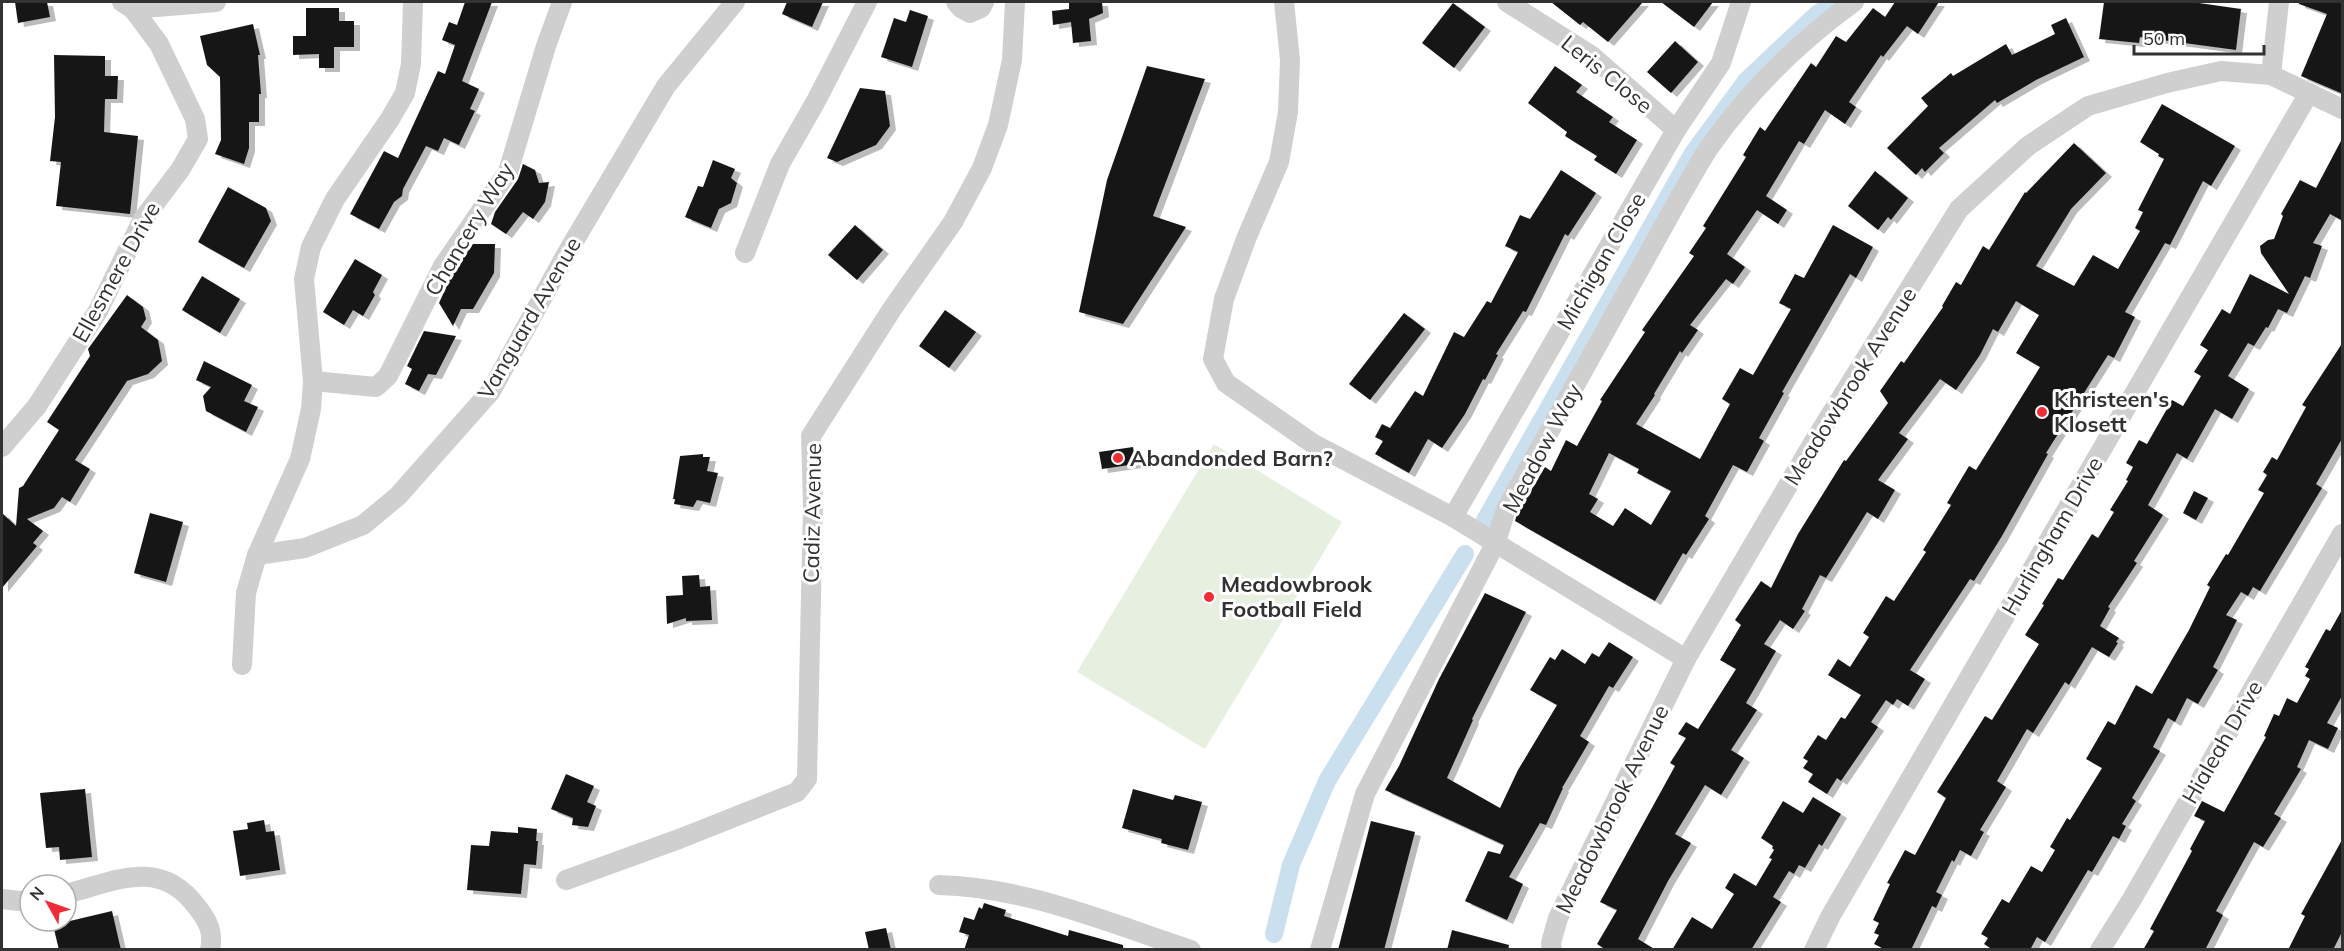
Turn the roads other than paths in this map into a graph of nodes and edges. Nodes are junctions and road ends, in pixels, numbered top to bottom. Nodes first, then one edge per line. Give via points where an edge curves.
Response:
1 (216, 2) edge
2 (413, 2) edge
3 (562, 2) edge
4 (735, 2) edge
5 (867, 2) edge
6 (957, 2) edge
7 (984, 2) edge
8 (1015, 2) edge
9 (1284, 2) edge
10 (1507, 2) edge
11 (1741, 2) edge
12 (1854, 2) edge
13 (2279, 2) edge
14 (128, 5) edge
15 (2271, 75) junction
16 (2309, 93) junction
17 (2343, 109) edge
18 (1676, 130) junction
19 (745, 253) dead end
20 (313, 381) junction
21 (2, 447) edge
22 (1453, 517) junction
23 (2343, 534) edge
24 (1496, 542) junction
25 (257, 555) junction
26 (1686, 659) junction
27 (242, 665) dead end
28 (566, 880) dead end
29 (939, 885) dead end
30 (78, 891) edge
31 (2, 899) edge
32 (18, 901) edge
33 (210, 950) edge
34 (1191, 950) edge
35 (1320, 950) edge
36 (1552, 950) edge
37 (1814, 950) edge
38 (2100, 950) edge

1 - 14 street
2 - 20 street via 411,64 405,93 335,199 311,247 304,279
3 - 20 street, Chancery Way via 508,172 443,267 388,376 376,387
4 - 25 street, Vanguard Avenue via 666,86 491,391 398,496 363,525 305,548
5 - 19 street via 780,164
6 - 7 street via 970,14
8 - 28 street, Cadiz Avenue via 1012,60 999,125 982,168 952,222 811,436 807,779 797,792
9 - 22 street via 1290,60 1288,112 1281,152 1224,299 1213,359 1226,383 1284,426
10 - 18 street, Leris Close via 1592,56
11 - 18 street, Michigan Close via 1721,63
12 - 24 street, Meadow Way via 1788,56 1711,145 1506,509
13 - 15 street
14 - 21 street, Ellesmere Drive via 159,44 195,119 198,139 143,219 98,311 37,406
15 - 16 street, Meadowbrook Avenue
15 - 26 street, Meadowbrook Avenue via 2221,71 2088,106 2028,146 1959,209
16 - 17 street, Meadowbrook Avenue
16 - 37 street, Hurlingham Drive
18 - 22 street, Michigan Close
20 - 25 street via 300,459
22 - 24 street
23 - 38 street, Hialeah Drive
24 - 26 street
24 - 35 street, Meadow Way via 1365,794
25 - 27 street via 246,593
26 - 36 street, Meadowbrook Avenue via 1558,918
29 - 34 street via 972,885 1041,901
30 - 33 street via 137,875 166,879 190,897 210,923
31 - 32 street

